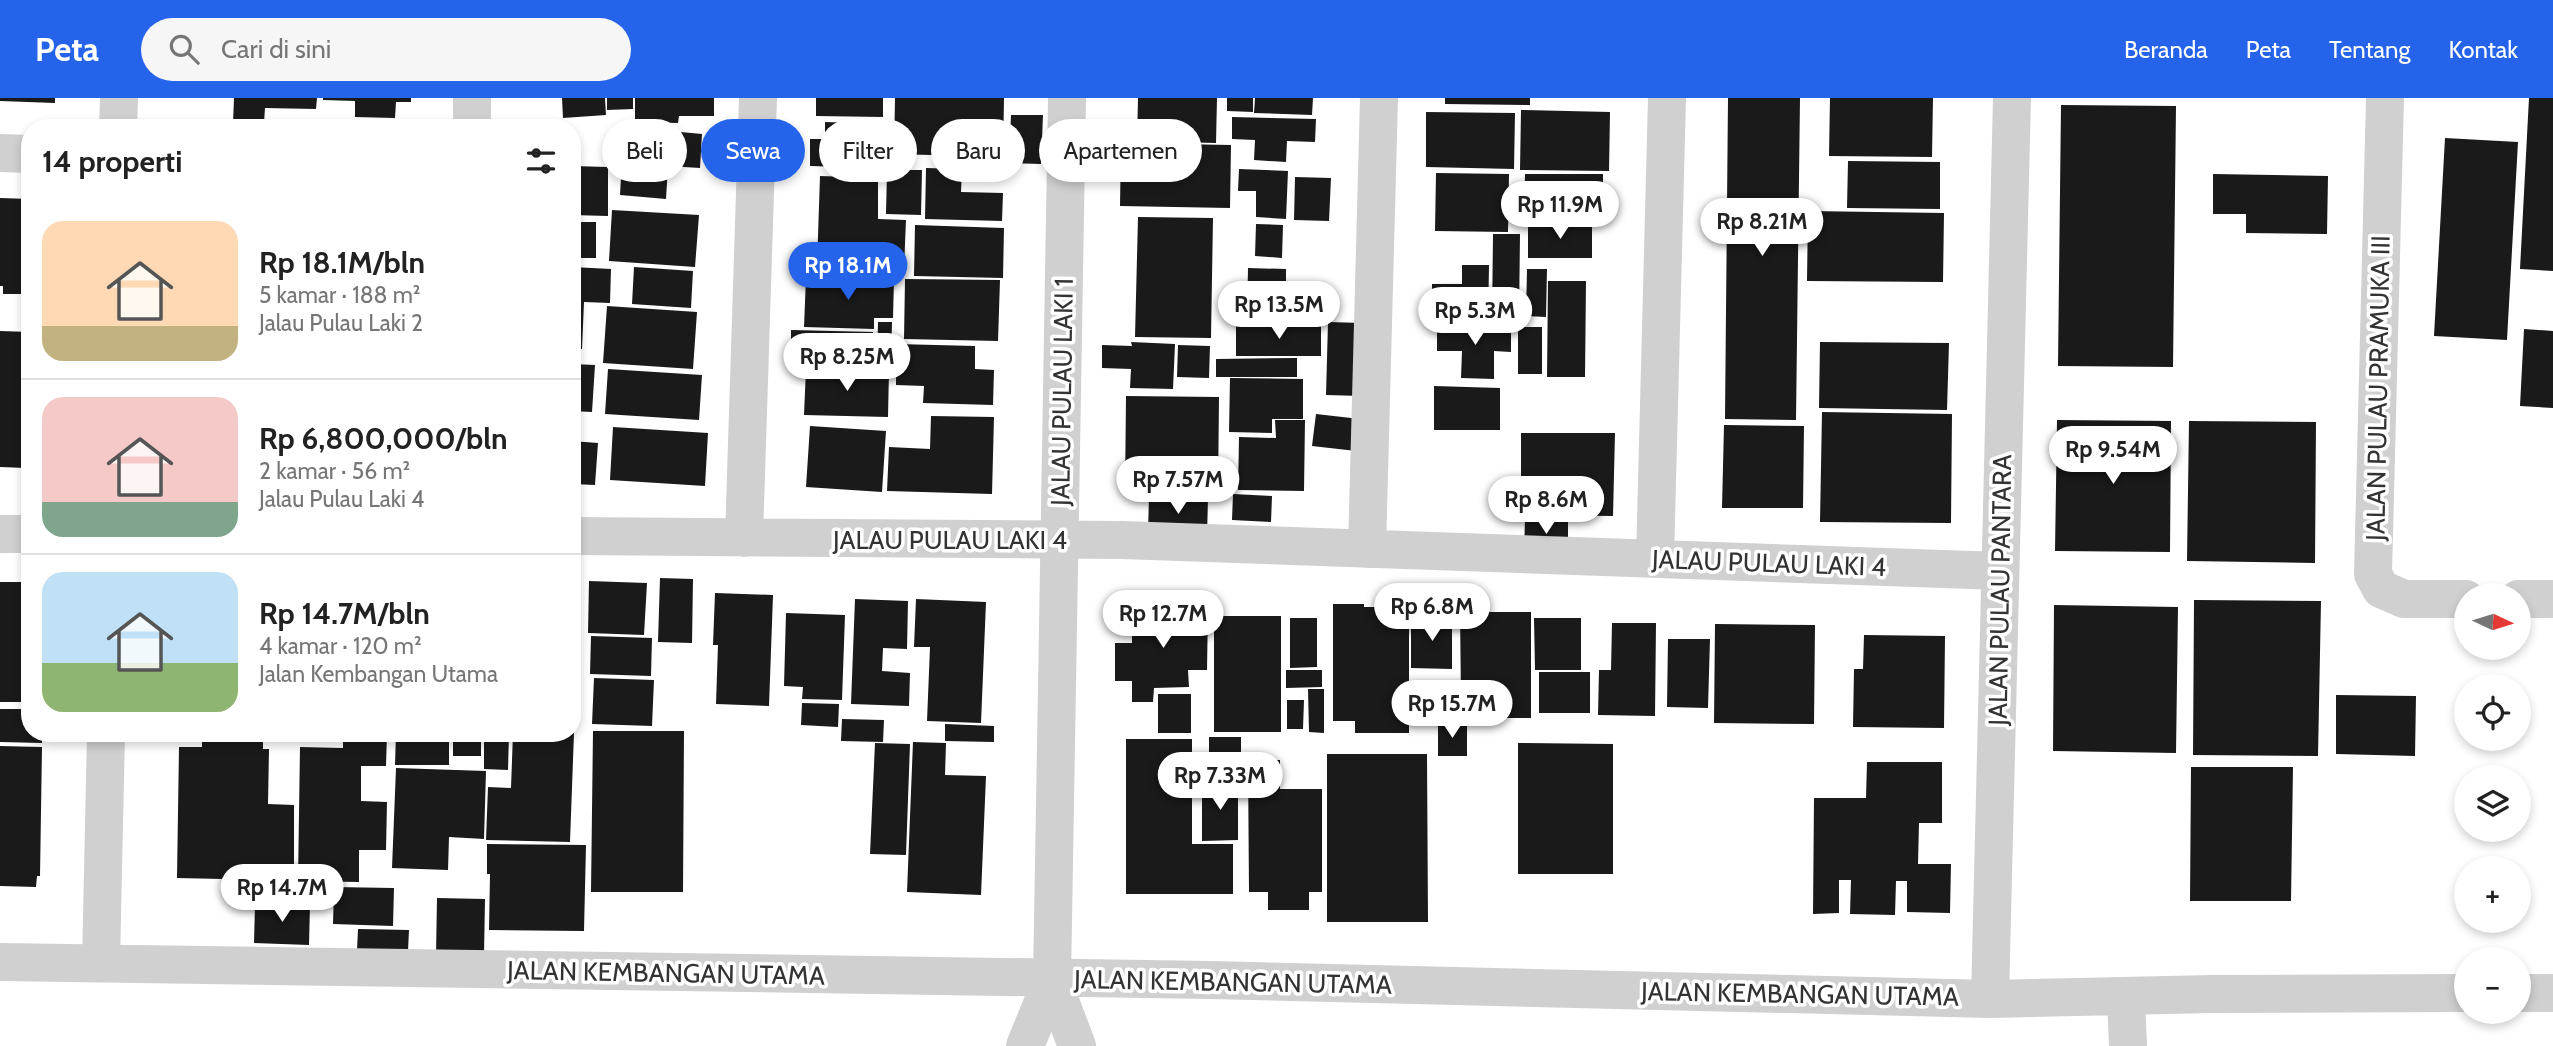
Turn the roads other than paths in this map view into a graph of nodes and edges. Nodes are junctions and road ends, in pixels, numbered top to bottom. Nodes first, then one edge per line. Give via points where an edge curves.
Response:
1 (119, 98) edge
2 (472, 98) edge
3 (758, 98) edge
4 (1068, 98) edge
5 (1379, 98) edge
6 (1667, 98) edge
7 (2012, 98) edge
8 (2385, 98) edge
9 (118, 119) edge
10 (472, 119) edge
11 (0, 153) edge
12 (21, 154) edge
13 (0, 534) edge
14 (21, 534) edge
15 (581, 536) edge
16 (744, 538) junction
17 (1060, 541) junction
18 (1367, 549) junction
19 (1655, 559) junction
20 (2000, 571) junction
21 (2454, 599) edge
22 (2531, 599) edge
23 (2553, 599) edge
24 (106, 742) edge
25 (0, 962) edge
26 (101, 963) junction
27 (1052, 980) junction
28 (2454, 993) edge
29 (2531, 993) edge
30 (2553, 993) edge
31 (2126, 997) junction
32 (1990, 999) junction
33 (1025, 1046) edge
34 (1077, 1046) edge
35 (2128, 1046) edge

1 - 9 street
2 - 10 street
3 - 16 street
4 - 17 street, JALAU PULAU LAKI 1
5 - 18 street
6 - 19 street
7 - 20 street, JALAN PULAU PANTARA
8 - 21 street, JALAN PULAU PRAMUKA III via 2373,574 2381,589 2403,599
11 - 12 street
13 - 14 street
15 - 16 street, JALAU PULAU LAKI 4
16 - 17 street, JALAU PULAU LAKI 4
17 - 18 street, JALAU PULAU LAKI 4
17 - 27 street, JALAU PULAU LAKI 1
18 - 19 street, JALAU PULAU LAKI 4
19 - 20 street, JALAU PULAU LAKI 4
20 - 32 street, JALAN PULAU PANTARA
22 - 23 street
24 - 26 street
25 - 26 street, JALAN KEMBANGAN UTAMA
26 - 27 street, JALAN KEMBANGAN UTAMA
27 - 32 street, JALAN KEMBANGAN UTAMA
27 - 33 street, JALAU PULAU LAKI 1
27 - 34 street, JALAU PULAU LAKI 1
28 - 31 street, JALAN KEMBANGAN UTAMA
29 - 30 street
31 - 32 street, JALAN KEMBANGAN UTAMA
31 - 35 street

